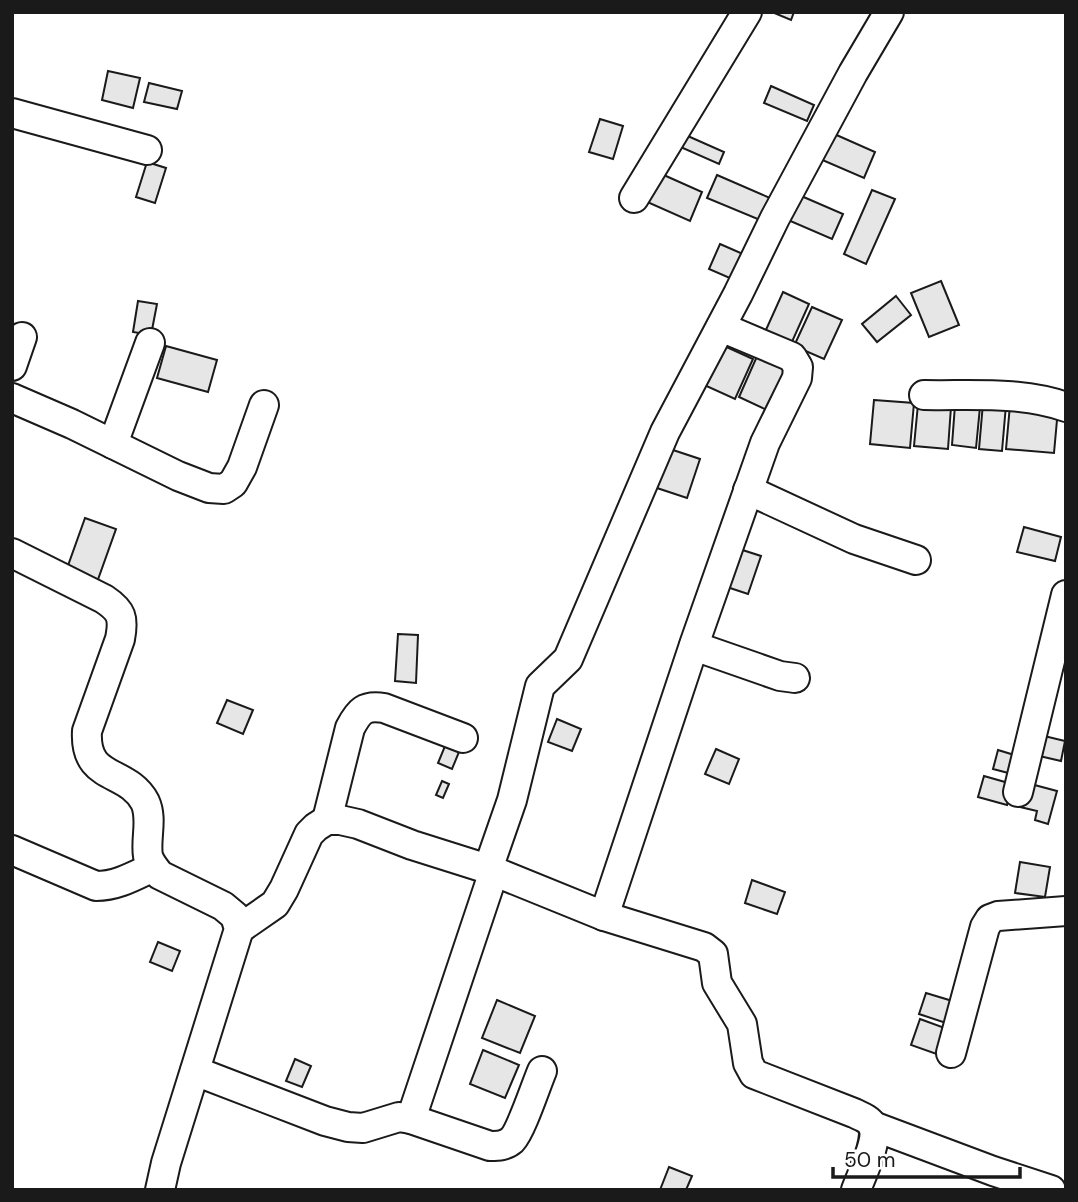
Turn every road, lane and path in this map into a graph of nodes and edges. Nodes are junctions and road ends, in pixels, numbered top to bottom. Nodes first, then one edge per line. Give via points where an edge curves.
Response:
1 (747, 12) edge
2 (889, 12) edge
3 (12, 113) edge
4 (147, 150) dead end
5 (634, 198) dead end
6 (721, 327) junction
7 (22, 337) dead end
8 (150, 343) dead end
9 (12, 366) edge
10 (923, 395) dead end
11 (12, 398) edge
12 (264, 405) dead end
13 (1065, 411) edge
14 (113, 444) junction
15 (748, 490) junction
16 (12, 553) edge
17 (916, 560) dead end
18 (1066, 595) edge
19 (694, 646) junction
20 (795, 678) dead end
21 (463, 738) dead end
22 (1018, 792) dead end
23 (327, 820) junction
24 (12, 850) edge
25 (153, 867) junction
26 (488, 869) junction
27 (1066, 911) edge
28 (604, 916) junction
29 (239, 929) junction
30 (951, 1052) dead end
31 (195, 1071) junction
32 (542, 1071) dead end
33 (411, 1119) junction
34 (873, 1126) junction
35 (160, 1190) edge
36 (856, 1190) edge
37 (1051, 1190) edge

1 - 5 street
2 - 6 street via 791,188
3 - 4 street
6 - 15 street via 792,357 798,367
6 - 26 street via 665,432 573,650 540,686 512,800
7 - 9 street
8 - 14 street
10 - 13 street via 1042,399
11 - 14 street
12 - 14 street via 242,467 224,489 189,480
15 - 17 street via 854,539
15 - 19 street
16 - 25 street via 104,598 120,614 120,639 86,731 86,746 97,765 134,788 145,801 148,857
18 - 22 street
19 - 20 street
19 - 28 street
21 - 23 street via 384,708 365,709 350,728
23 - 26 street via 358,824
23 - 29 street via 309,834 275,904
24 - 25 street via 96,886 125,881
25 - 29 street via 160,875 223,906 235,916
26 - 28 street
26 - 33 street via 491,880
27 - 30 street via 990,919
28 - 34 street via 691,942 713,954 717,983 742,1024 754,1074 853,1113
29 - 31 street
31 - 33 street via 348,1127
31 - 35 street
32 - 33 street via 518,1130 501,1146
34 - 36 street via 875,1137
34 - 37 street

